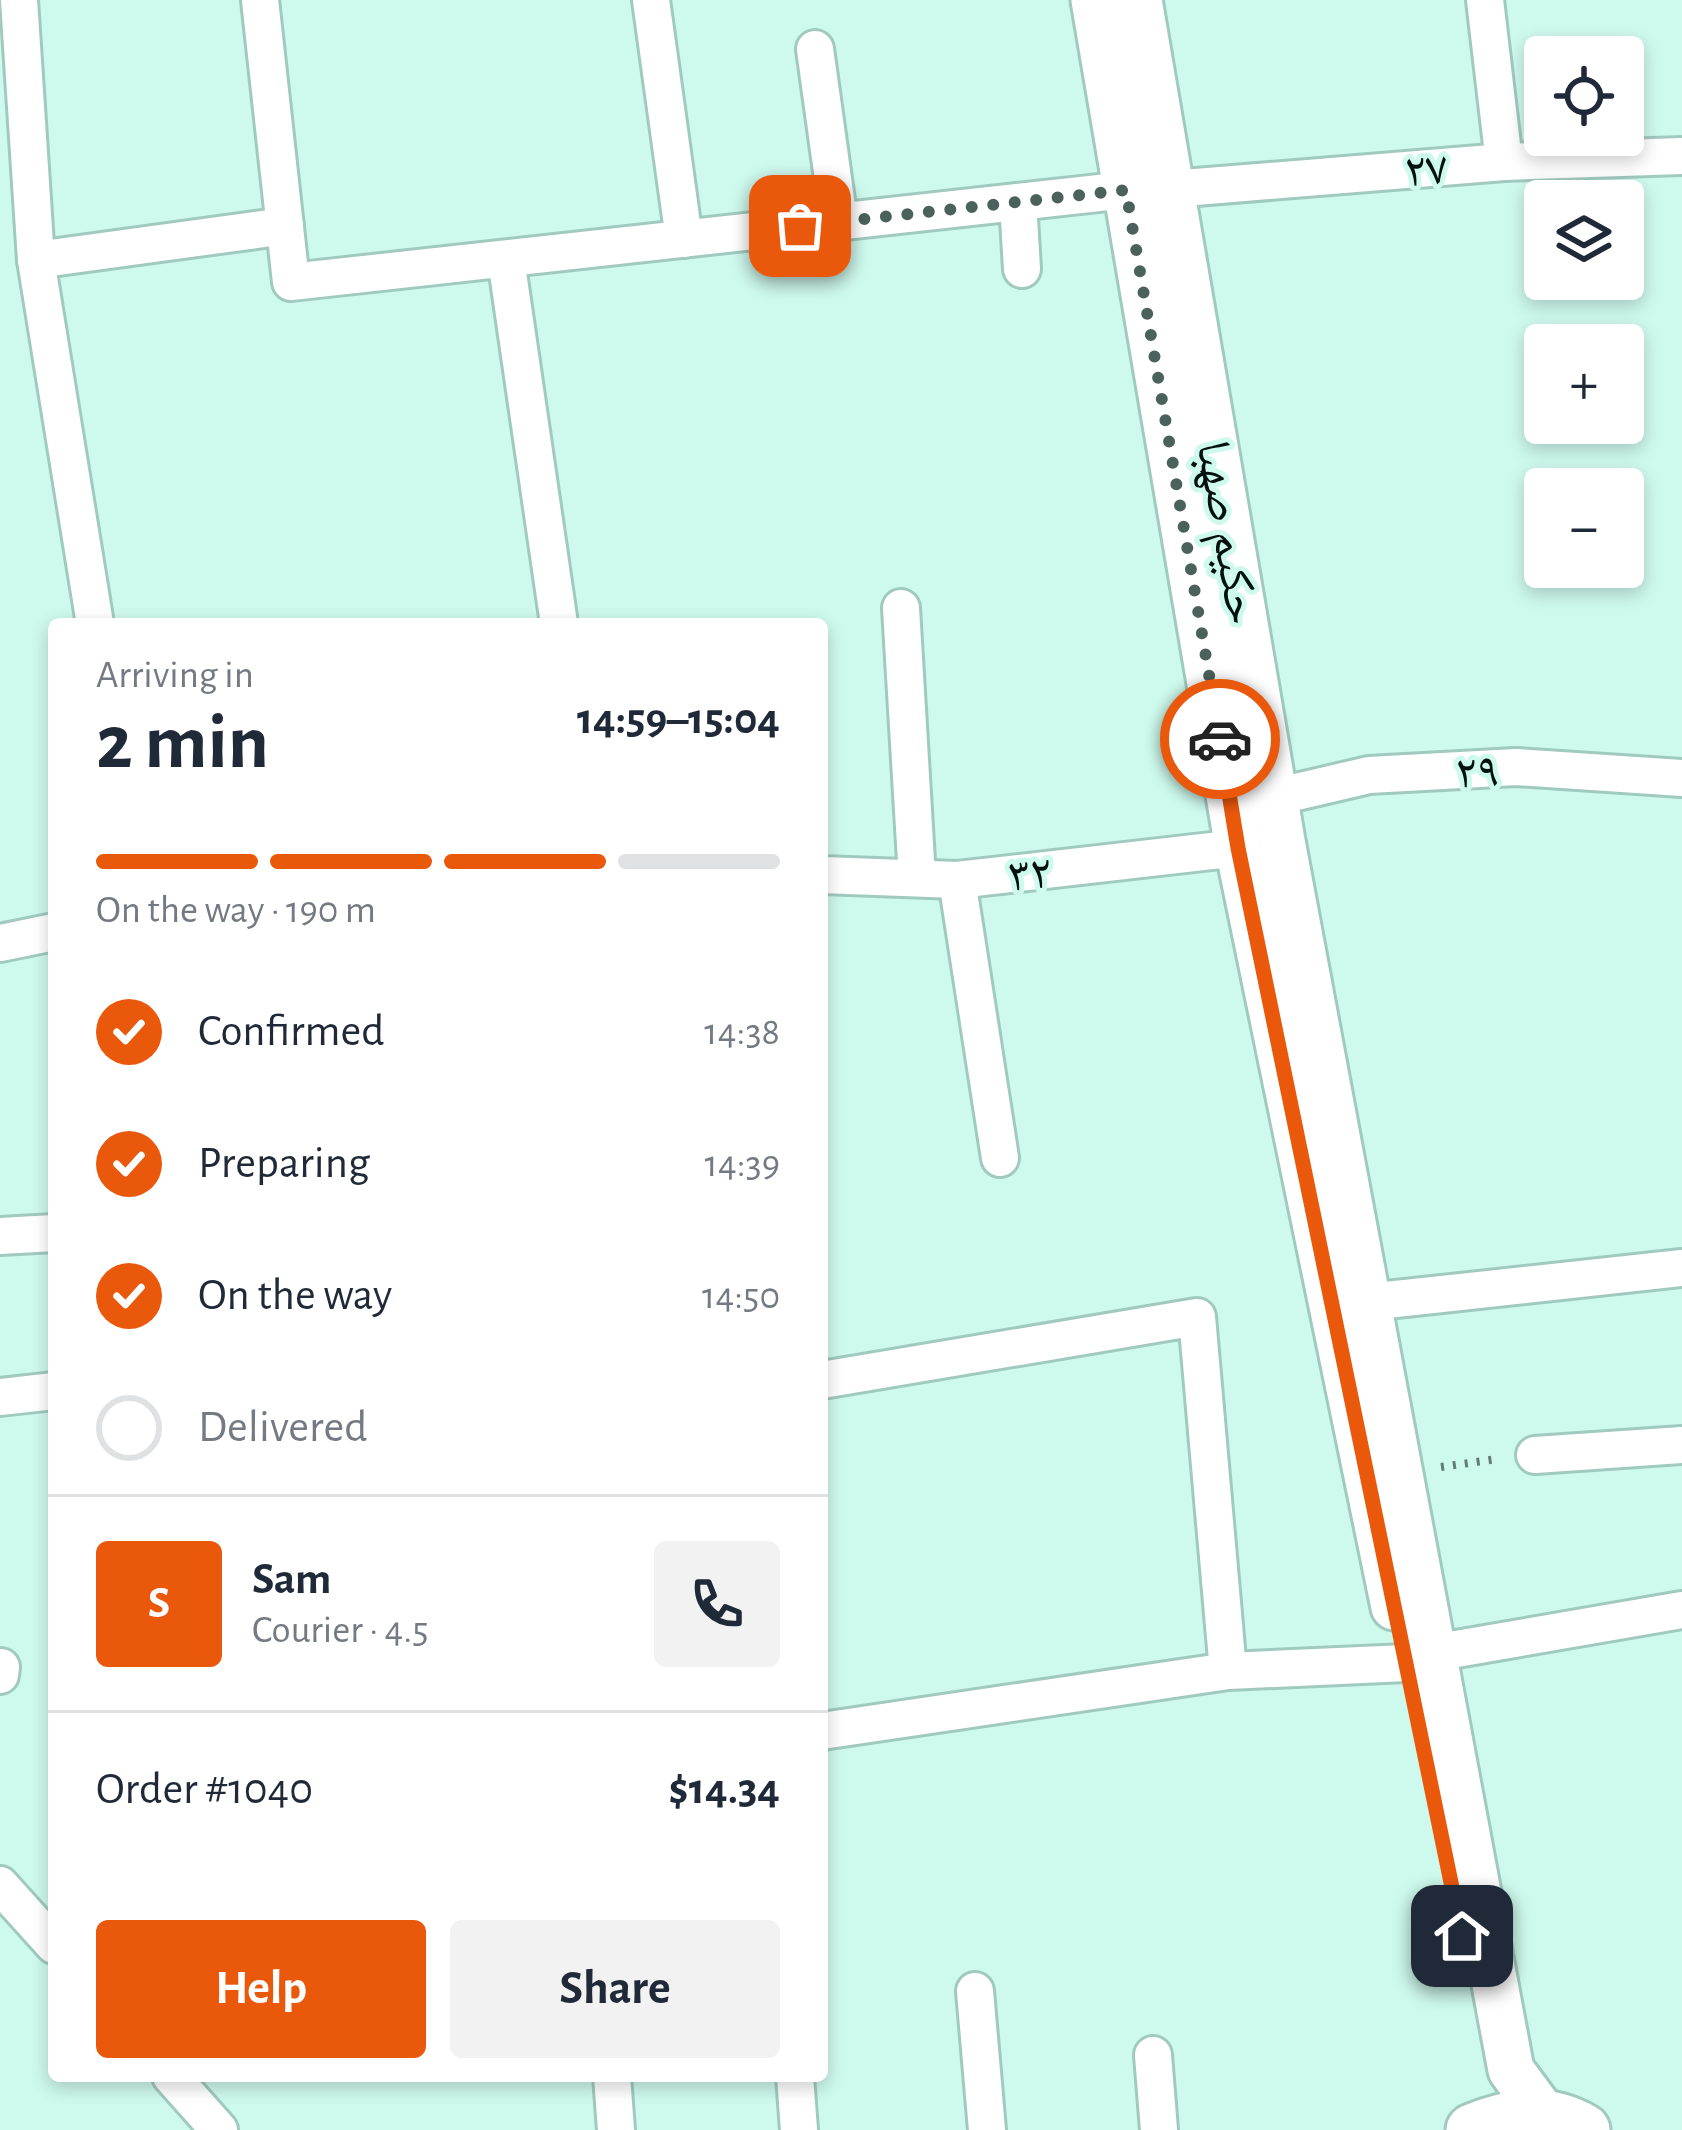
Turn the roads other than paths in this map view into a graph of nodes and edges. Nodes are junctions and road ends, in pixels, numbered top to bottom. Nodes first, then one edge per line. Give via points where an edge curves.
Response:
1 (19, 0) edge
2 (260, 0) edge
3 (651, 0) edge
4 (1094, 0) edge
5 (1139, 0) edge
6 (1485, 0) edge
7 (815, 49) dead end
8 (1682, 156) edge
9 (1504, 162) junction
10 (1148, 189) junction
11 (1018, 202) junction
12 (839, 222) junction
13 (285, 226) junction
14 (684, 239) junction
15 (506, 259) junction
16 (36, 260) junction
17 (1022, 268) dead end
18 (901, 608) dead end
19 (94, 618) edge
20 (558, 618) edge
21 (1682, 778) edge
22 (1275, 797) junction
23 (1238, 848) junction
24 (828, 875) edge
25 (917, 878) junction
26 (957, 880) junction
27 (48, 933) edge
28 (0, 943) edge
29 (1000, 1158) dead end
30 (48, 1233) edge
31 (0, 1236) edge
32 (1682, 1268) edge
33 (1368, 1302) junction
34 (828, 1379) edge
35 (48, 1392) edge
36 (0, 1397) edge
37 (1682, 1445) edge
38 (1535, 1455) road end
39 (1682, 1610) edge
40 (1419, 1658) junction
41 (1228, 1671) junction
42 (828, 1730) edge
43 (0, 1885) edge
44 (48, 1938) edge
45 (975, 1991) dead end
46 (1153, 2055) dead end
47 (176, 2082) edge
48 (612, 2082) edge
49 (795, 2082) edge
50 (1525, 2124) edge
51 (219, 2130) edge
52 (616, 2130) edge
53 (799, 2130) edge
54 (986, 2130) edge
55 (1159, 2130) edge

1 - 16 street
2 - 13 street
3 - 14 street
4 - 10 street, حکیم صهبا
5 - 10 street, حکیم صهبا
6 - 9 street
7 - 12 street
8 - 9 street, ۲۷
9 - 10 street, ۲۷
10 - 11 street, ۲۷
10 - 22 street, حکیم صهبا
10 - 23 street, حکیم صهبا
11 - 12 street, ۲۷
11 - 17 street
12 - 14 street, ۲۷
13 - 15 street, ۲۷ via 291,282
13 - 16 street
14 - 15 street, ۲۷
15 - 20 street
16 - 19 street
18 - 25 street
21 - 22 street, ۲۹ via 1516,767 1369,776
22 - 23 street
22 - 33 street, حکیم صهبا
23 - 26 street, ۳۲
23 - 40 street, حکیم صهبا
24 - 25 street, ۳۲
25 - 26 street, ۳۲
26 - 29 street
27 - 28 street
30 - 31 street
32 - 33 street
33 - 40 street, حکیم صهبا via 1400,1472
34 - 41 street via 1198,1317
35 - 36 street
37 - 38 street
39 - 40 street
40 - 41 street
40 - 50 street, حکیم صهبا
41 - 42 street
43 - 44 street
45 - 54 street
46 - 55 street
47 - 51 street
48 - 52 street
49 - 53 street

